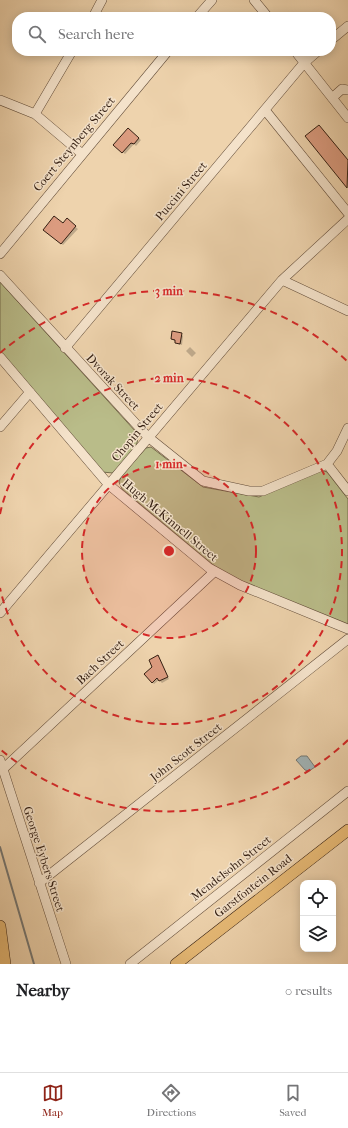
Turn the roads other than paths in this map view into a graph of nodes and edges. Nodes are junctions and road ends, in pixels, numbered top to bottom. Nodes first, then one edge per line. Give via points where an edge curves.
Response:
1 (102, 0) edge
2 (212, 0) edge
3 (254, 0) edge
4 (96, 12) edge
5 (201, 12) edge
6 (264, 12) edge
7 (348, 26) edge
8 (336, 36) edge
9 (69, 56) edge
10 (164, 56) edge
11 (299, 56) edge
12 (312, 56) edge
13 (304, 63) junction
14 (348, 90) edge
15 (332, 98) junction
16 (0, 100) edge
17 (265, 110) junction
18 (35, 114) junction
19 (348, 118) edge
20 (82, 153) junction
21 (348, 213) edge
22 (348, 219) edge
23 (0, 254) edge
24 (0, 275) edge
25 (282, 280) junction
26 (348, 311) edge
27 (65, 348) junction
28 (0, 357) edge
29 (30, 392) junction
30 (0, 427) edge
31 (348, 428) edge
32 (148, 437) junction
33 (327, 464) junction
34 (109, 485) junction
35 (348, 491) edge
36 (214, 572) junction
37 (0, 613) edge
38 (348, 628) edge
39 (348, 639) edge
40 (1, 765) edge
41 (348, 791) edge
42 (348, 830) edge
43 (39, 884) junction
44 (0, 926) edge
45 (5, 964) edge
46 (66, 964) edge
47 (130, 964) edge
48 (176, 964) edge

1 - 4 street
2 - 5 street
3 - 6 street
7 - 8 street
9 - 18 street
10 - 20 street, Coert Steynberg Street
11 - 13 street
12 - 13 street, Puccini Street
13 - 15 street
13 - 17 street, Puccini Street
14 - 15 street via 342,89
15 - 19 street
16 - 18 street
17 - 21 street
17 - 27 street, Puccini Street
18 - 20 street
20 - 23 street, Coert Steynberg Street
22 - 25 street, Chopin Street
24 - 27 street, Dvorak Street
25 - 26 street
25 - 32 street, Chopin Street
27 - 32 street, Dvorak Street
28 - 29 street, Hugh McKinnell Street
29 - 30 street
29 - 34 street, Hugh McKinnell Street
31 - 33 street via 337,451
32 - 33 street, Dvorak Street via 203,481 254,492 268,490
32 - 34 street, Chopin Street
33 - 35 street
34 - 36 street, Hugh McKinnell Street
34 - 37 street, Chopin Street
36 - 38 street, Hugh McKinnell Street
36 - 40 street, Bach Street
39 - 43 street, John Scott Street
40 - 43 street, George Eybers Street
41 - 47 street, Mendelsohn Street
42 - 48 main road, Garstfontein Road
43 - 46 street, George Eybers Street
44 - 45 main road

